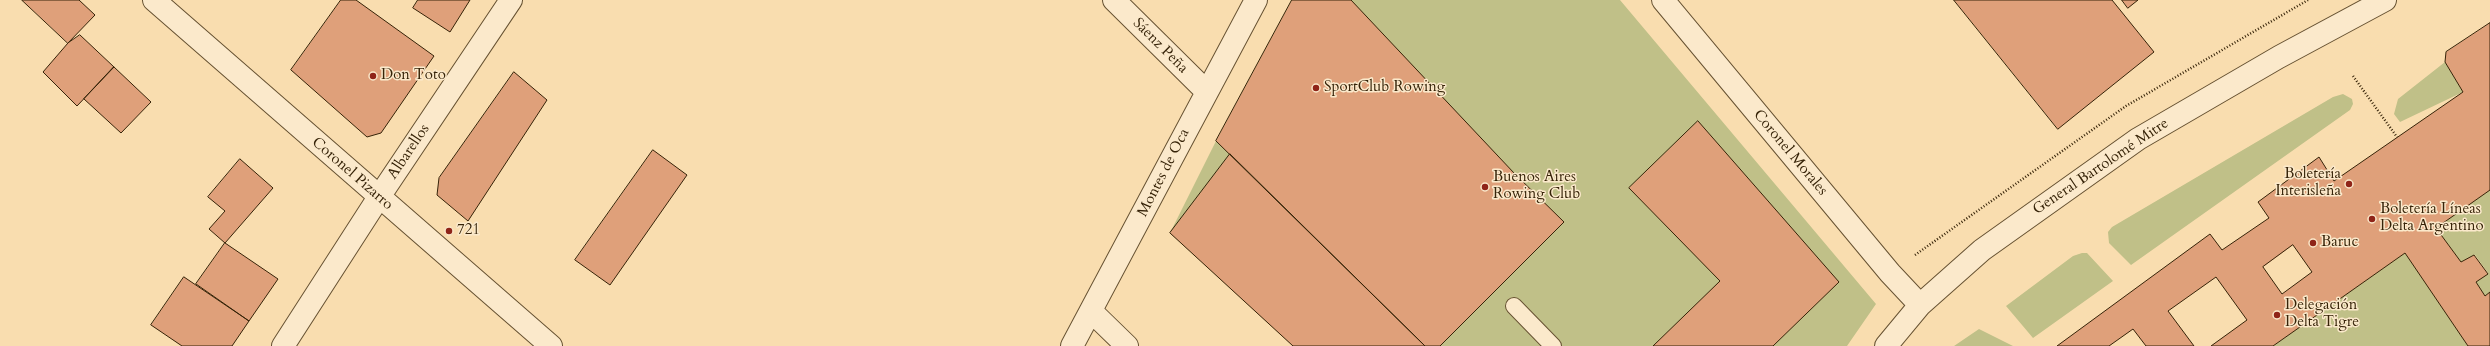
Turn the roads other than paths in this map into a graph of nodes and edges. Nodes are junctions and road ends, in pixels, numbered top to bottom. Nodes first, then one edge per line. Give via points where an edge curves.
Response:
1 (154, 0) edge
2 (511, 0) edge
3 (1114, 0) edge
4 (1256, 0) edge
5 (1663, 0) edge
6 (2385, 0) edge
7 (1206, 91) junction
8 (379, 197) junction
9 (1920, 305) junction
10 (1514, 306) dead end
11 (1091, 311) junction
12 (282, 346) edge
13 (551, 346) edge
14 (1072, 346) edge
15 (1127, 346) edge
16 (1552, 346) edge
17 (1886, 346) edge

1 - 8 street, Coronel Pizarro
2 - 8 street, Albarellos
3 - 7 street, Sáenz Peña
4 - 7 street, Montes de Oca
5 - 9 street, Coronel Morales via 1890,273
6 - 9 street, General Bartolomé Mitre via 2279,57 2138,139 1982,250
7 - 11 street, Montes de Oca via 1147,209
8 - 12 street, Albarellos
8 - 13 street, Coronel Pizarro
9 - 17 street, General Bartolomé Mitre
10 - 16 lane
11 - 14 street, Montes de Oca
11 - 15 street

